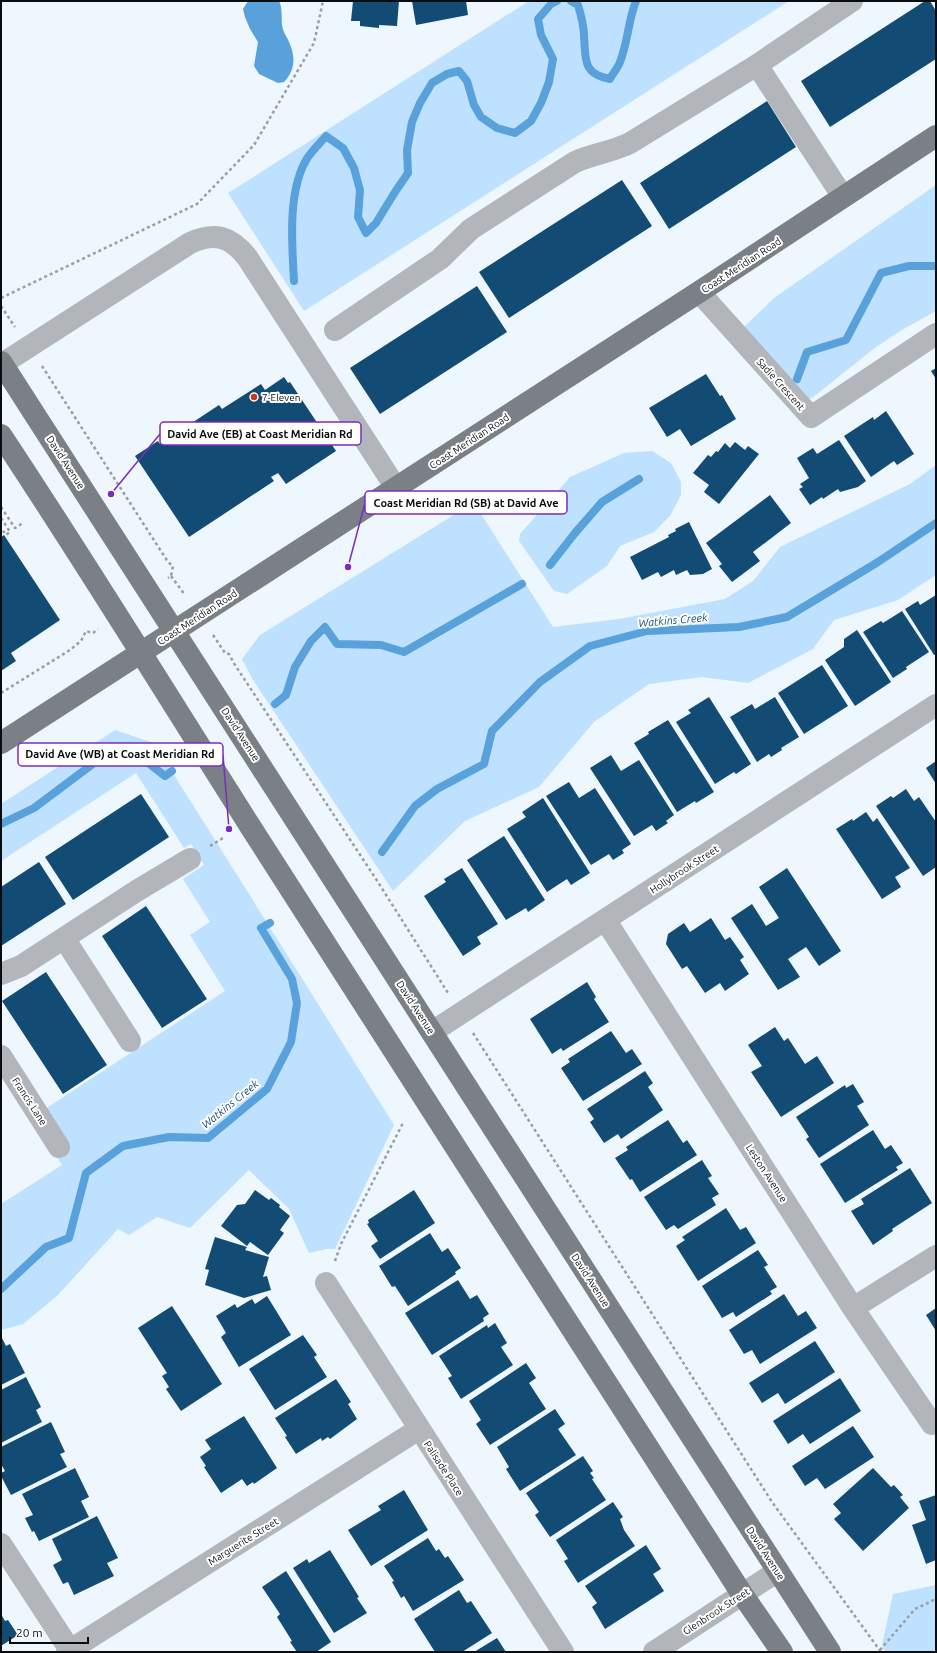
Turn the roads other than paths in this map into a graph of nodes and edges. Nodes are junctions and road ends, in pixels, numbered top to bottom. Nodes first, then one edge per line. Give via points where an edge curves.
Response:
1 (852, 1) edge
2 (757, 65) junction
3 (936, 136) edge
4 (843, 197) junction
5 (699, 292) junction
6 (336, 330) dead end
7 (936, 334) edge
8 (2, 363) edge
9 (1, 435) edge
10 (396, 488) junction
11 (175, 631) junction
12 (141, 654) junction
13 (936, 705) edge
14 (1, 743) edge
15 (190, 859) dead end
16 (606, 921) junction
17 (64, 938) junction
18 (1, 974) edge
19 (432, 1032) junction
20 (130, 1041) dead end
21 (1, 1056) edge
22 (59, 1147) dead end
23 (936, 1256) edge
24 (326, 1284) dead end
25 (854, 1308) junction
26 (932, 1424) dead end
27 (419, 1429) junction
28 (1, 1544) edge
29 (778, 1571) junction
30 (742, 1594) junction
31 (68, 1651) edge
32 (563, 1652) edge
33 (654, 1652) edge
34 (782, 1652) edge
35 (830, 1652) edge

1 - 2 street
2 - 4 street
2 - 6 street via 617,150 588,156 576,162 471,229 440,259
3 - 4 main road, Coast Meridian Road
4 - 5 main road, Coast Meridian Road
5 - 7 street, Sadie Crescent via 811,417
5 - 10 main road, Coast Meridian Road
8 - 10 street via 190,243 212,237 226,238 238,246 247,257
8 - 11 main road, David Avenue
9 - 12 main road
10 - 11 main road, Coast Meridian Road
11 - 12 main road, Coast Meridian Road
11 - 19 main road, David Avenue
12 - 14 main road, Coast Meridian Road
12 - 30 main road
13 - 16 street, Hollybrook Street
15 - 17 street
16 - 19 street, Hollybrook Street
16 - 25 street, Leston Avenue
17 - 18 street via 21,966
17 - 20 street
19 - 29 main road, David Avenue
21 - 22 street, Francis Lane
23 - 25 street
24 - 27 street, Palisade Place
25 - 26 street, Leston Avenue
27 - 31 street, Marguerite Street
27 - 32 street, Palisade Place
28 - 31 street
29 - 30 street, Glenbrook Street
29 - 35 main road, David Avenue
30 - 33 street, Glenbrook Street
30 - 34 main road

